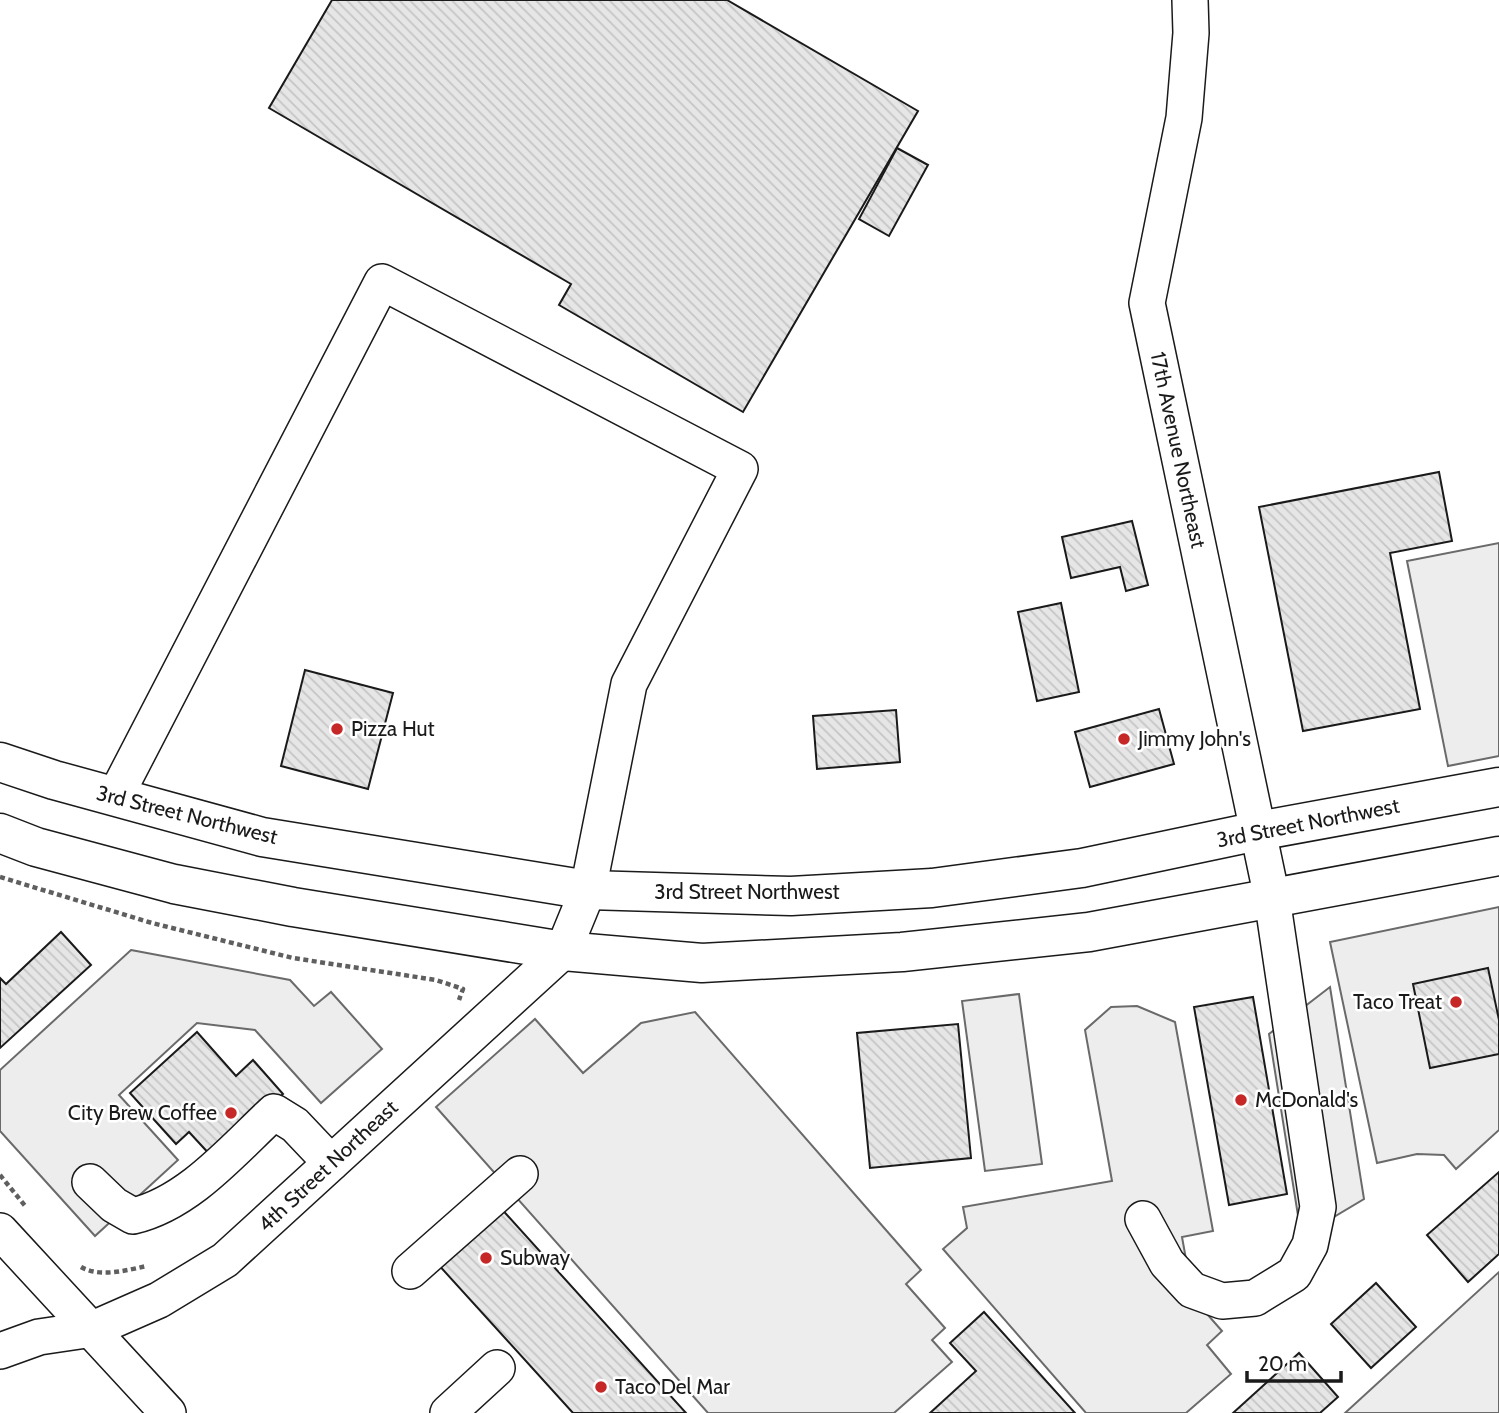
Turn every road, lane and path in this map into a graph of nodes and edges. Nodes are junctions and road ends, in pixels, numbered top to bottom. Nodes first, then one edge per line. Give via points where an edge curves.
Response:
1 (1190, 0) edge
2 (0, 762) edge
3 (1499, 787) edge
4 (116, 797) junction
5 (1258, 831) junction
6 (0, 833) edge
7 (1499, 856) edge
8 (0, 877) edge
9 (588, 890) junction
10 (1272, 898) junction
11 (562, 951) junction
12 (463, 989) dead end
13 (331, 1163) junction
14 (520, 1174) dead end
15 (90, 1182) dead end
16 (1143, 1219) dead end
17 (0, 1231) edge
18 (410, 1271) dead end
19 (93, 1329) junction
20 (0, 1351) edge
21 (497, 1368) dead end
22 (168, 1413) edge
23 (448, 1413) edge

1 - 5 street, 17th Avenue Northeast via 1184,118 1147,303
2 - 4 highway, 3rd Street Northwest
3 - 5 highway, 3rd Street Northwest
4 - 9 highway, 3rd Street Northwest via 262,837
4 - 9 street, 4th Street Northeast via 382,282 740,469 629,684
5 - 9 highway, 3rd Street Northwest via 1082,868 932,888 790,896
5 - 10 street, 17th Avenue Northeast
6 - 11 highway via 174,884
7 - 10 highway
8 - 12 path via 280,956 436,980
9 - 11 street, 4th Street Northeast
10 - 11 highway via 1089,932 902,952 702,963
10 - 16 street, 17th Avenue Northeast via 1318,1206 1310,1245 1294,1274 1255,1298 1222,1301 1192,1290 1167,1263
11 - 13 street, 4th Street Northeast
13 - 15 street via 295,1125 275,1112 193,1185 155,1211 133,1216
13 - 19 street, 4th Street Northeast via 225,1260 159,1300
14 - 18 street
17 - 19 street
19 - 20 street, 4th Street Northeast via 39,1337
19 - 22 street
21 - 23 street

